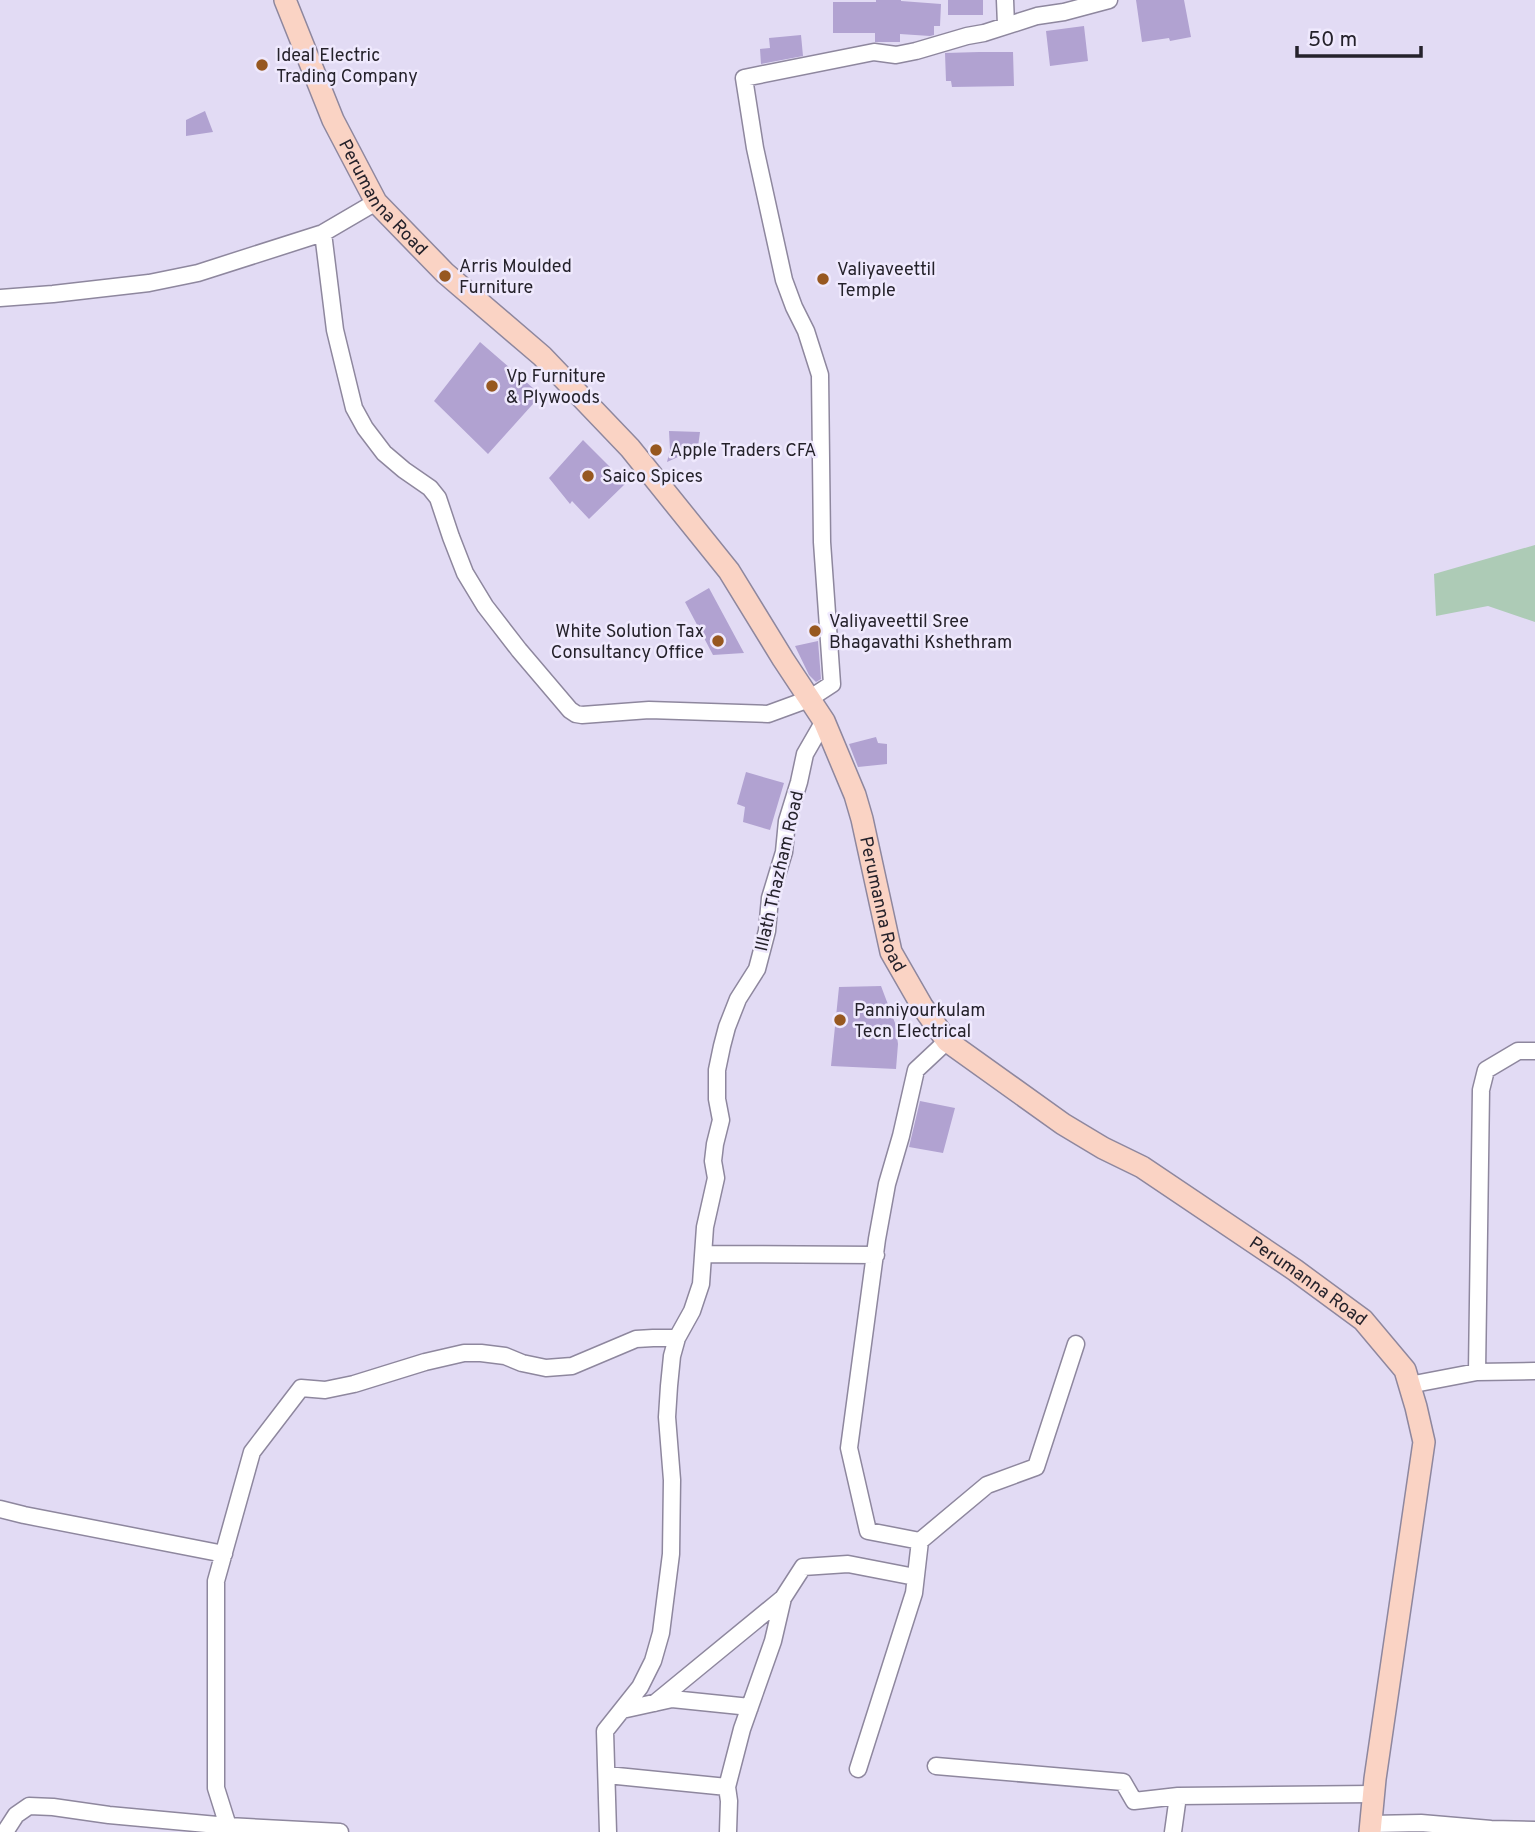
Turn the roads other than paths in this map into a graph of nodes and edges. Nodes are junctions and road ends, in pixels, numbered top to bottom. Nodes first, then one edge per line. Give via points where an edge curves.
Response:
1 (285, 0) edge
2 (1005, 0) edge
3 (1109, 0) edge
4 (1006, 25) junction
5 (376, 202) junction
6 (323, 233) junction
7 (0, 298) edge
8 (810, 699) junction
9 (824, 722) junction
10 (947, 1041) junction
11 (1535, 1051) edge
12 (705, 1254) junction
13 (876, 1255) junction
14 (677, 1338) junction
15 (1076, 1344) dead end
16 (1535, 1371) edge
17 (1477, 1372) junction
18 (1409, 1385) junction
19 (0, 1509) edge
20 (920, 1541) junction
21 (224, 1554) junction
22 (915, 1577) junction
23 (783, 1598) junction
24 (655, 1703) junction
25 (750, 1707) junction
26 (622, 1710) junction
27 (936, 1766) dead end
28 (859, 1769) dead end
29 (607, 1775) junction
30 (727, 1787) junction
31 (1374, 1794) junction
32 (1178, 1796) junction
33 (109, 1815) junction
34 (228, 1826) junction
35 (1371, 1828) edge
36 (1535, 1830) edge
37 (5, 1832) edge
38 (110, 1832) edge
39 (340, 1832) edge
40 (608, 1832) edge
41 (728, 1832) edge
42 (1173, 1832) edge

1 - 5 main road, Perumanna Road via 333,120
2 - 4 street
3 - 4 street
4 - 8 street via 896,55 874,52 744,78 784,280 820,375 822,542 831,684
5 - 6 street
5 - 8 main road, Perumanna Road via 445,272 542,356 630,448 729,571
6 - 7 street via 198,273
6 - 8 street via 335,330 355,408 365,428 384,453 439,498 466,573 485,606 570,709 582,715 649,709 768,714
8 - 9 main road, Perumanna Road
9 - 10 main road, Perumanna Road via 859,807 891,952
9 - 12 street, Illath Thazham Road via 805,754 757,969 738,999 722,1046 717,1069 721,1120
10 - 13 street via 916,1069 887,1184
10 - 18 main road, Perumanna Road via 1063,1124 1153,1174 1363,1320 1405,1370
11 - 17 street via 1518,1051 1486,1070 1481,1090
12 - 13 street
12 - 14 street, Illath Thazham Road via 702,1284
13 - 20 street via 849,1448 868,1531
14 - 21 street via 636,1339 572,1366 546,1368 505,1356 464,1353 355,1384 325,1390 301,1388 252,1452
14 - 26 street, Illath Thazham Road via 667,1417 673,1501 661,1633 640,1687
15 - 20 street via 1036,1467 987,1485
16 - 17 street
17 - 18 street
18 - 31 main road, Perumanna Road via 1424,1442
19 - 21 street
20 - 22 street
21 - 34 street via 216,1581 216,1788
22 - 23 street via 848,1564 803,1567
22 - 28 street via 914,1593
23 - 24 street
23 - 25 street
24 - 25 street via 672,1699
24 - 26 street
25 - 30 street
26 - 29 street, Illath Thazham Road via 605,1731
27 - 32 street via 1124,1782 1134,1801
29 - 30 street
29 - 40 street, Illath Thazham Road
30 - 41 street
31 - 32 street
31 - 35 main road, Perumanna Road
32 - 42 street
33 - 34 street
33 - 37 street via 29,1806
33 - 38 street
34 - 39 street
35 - 36 street via 1421,1823

